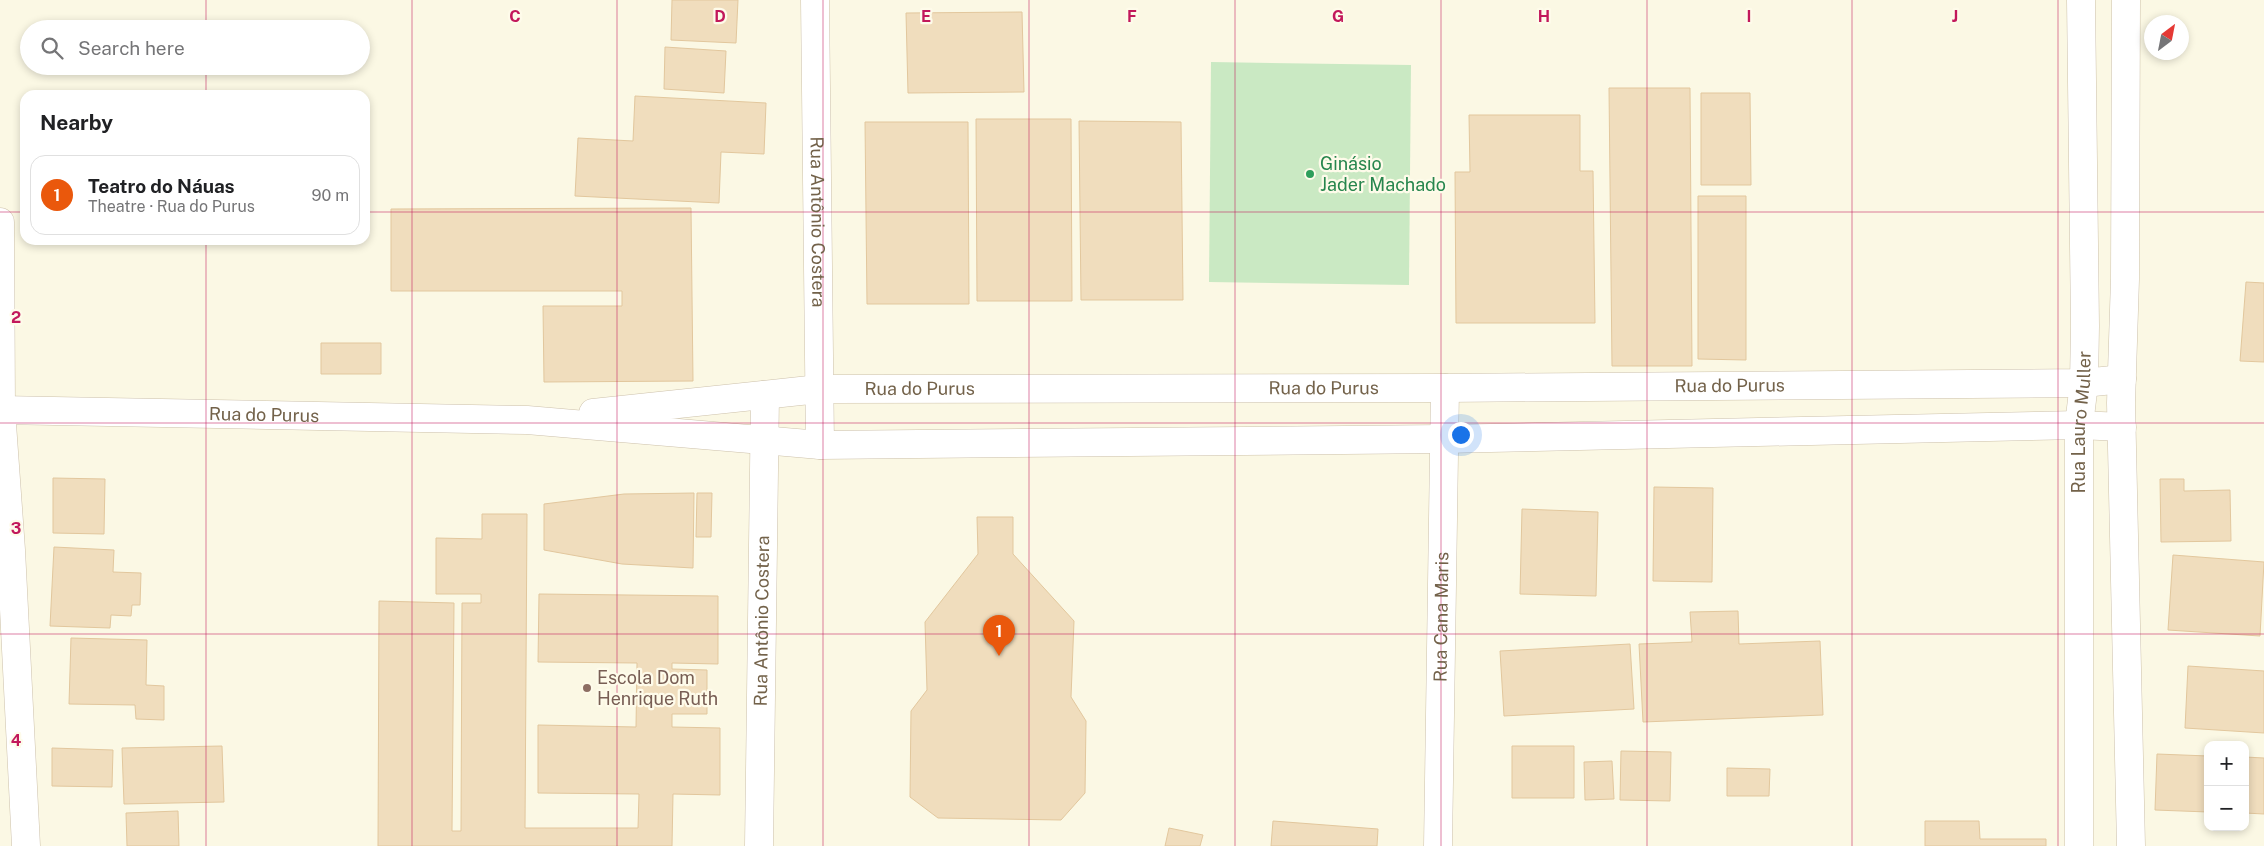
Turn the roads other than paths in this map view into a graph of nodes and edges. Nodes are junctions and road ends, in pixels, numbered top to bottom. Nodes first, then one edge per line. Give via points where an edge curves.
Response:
1 (815, 0) edge
2 (2081, 0) edge
3 (2126, 0) edge
4 (0, 222) edge
5 (2122, 379) junction
6 (2084, 383) junction
7 (1445, 388) junction
8 (819, 389) junction
9 (765, 395) junction
10 (1, 410) edge
11 (527, 420) junction
12 (2079, 425) junction
13 (2122, 427) junction
14 (765, 440) junction
15 (1444, 440) junction
16 (820, 445) junction
17 (26, 846) edge
18 (759, 846) edge
19 (1438, 846) edge
20 (2079, 846) edge
21 (2131, 846) edge

1 - 8 street, Rua Antônio Costera
2 - 6 street, Rua Lauro Muller
3 - 5 street
4 - 10 street
5 - 6 street, Rua do Purus
5 - 13 street
6 - 7 street, Rua do Purus
6 - 12 street, Rua Lauro Muller
7 - 8 street, Rua do Purus
7 - 15 street, Rua Cana Maris
8 - 9 street, Rua do Purus
8 - 16 street, Rua Antônio Costera
9 - 11 street, Rua do Purus
9 - 14 street, Rua Antônio Costera
10 - 11 street, Rua do Purus
10 - 17 street
11 - 14 street, Rua do Purus
12 - 13 street, Rua do Purus
12 - 15 street, Rua do Purus
12 - 20 street, Rua Lauro Muller
13 - 21 street
14 - 16 street, Rua do Purus
14 - 18 street, Rua Antônio Costera
15 - 16 street, Rua do Purus
15 - 19 street, Rua Cana Maris

